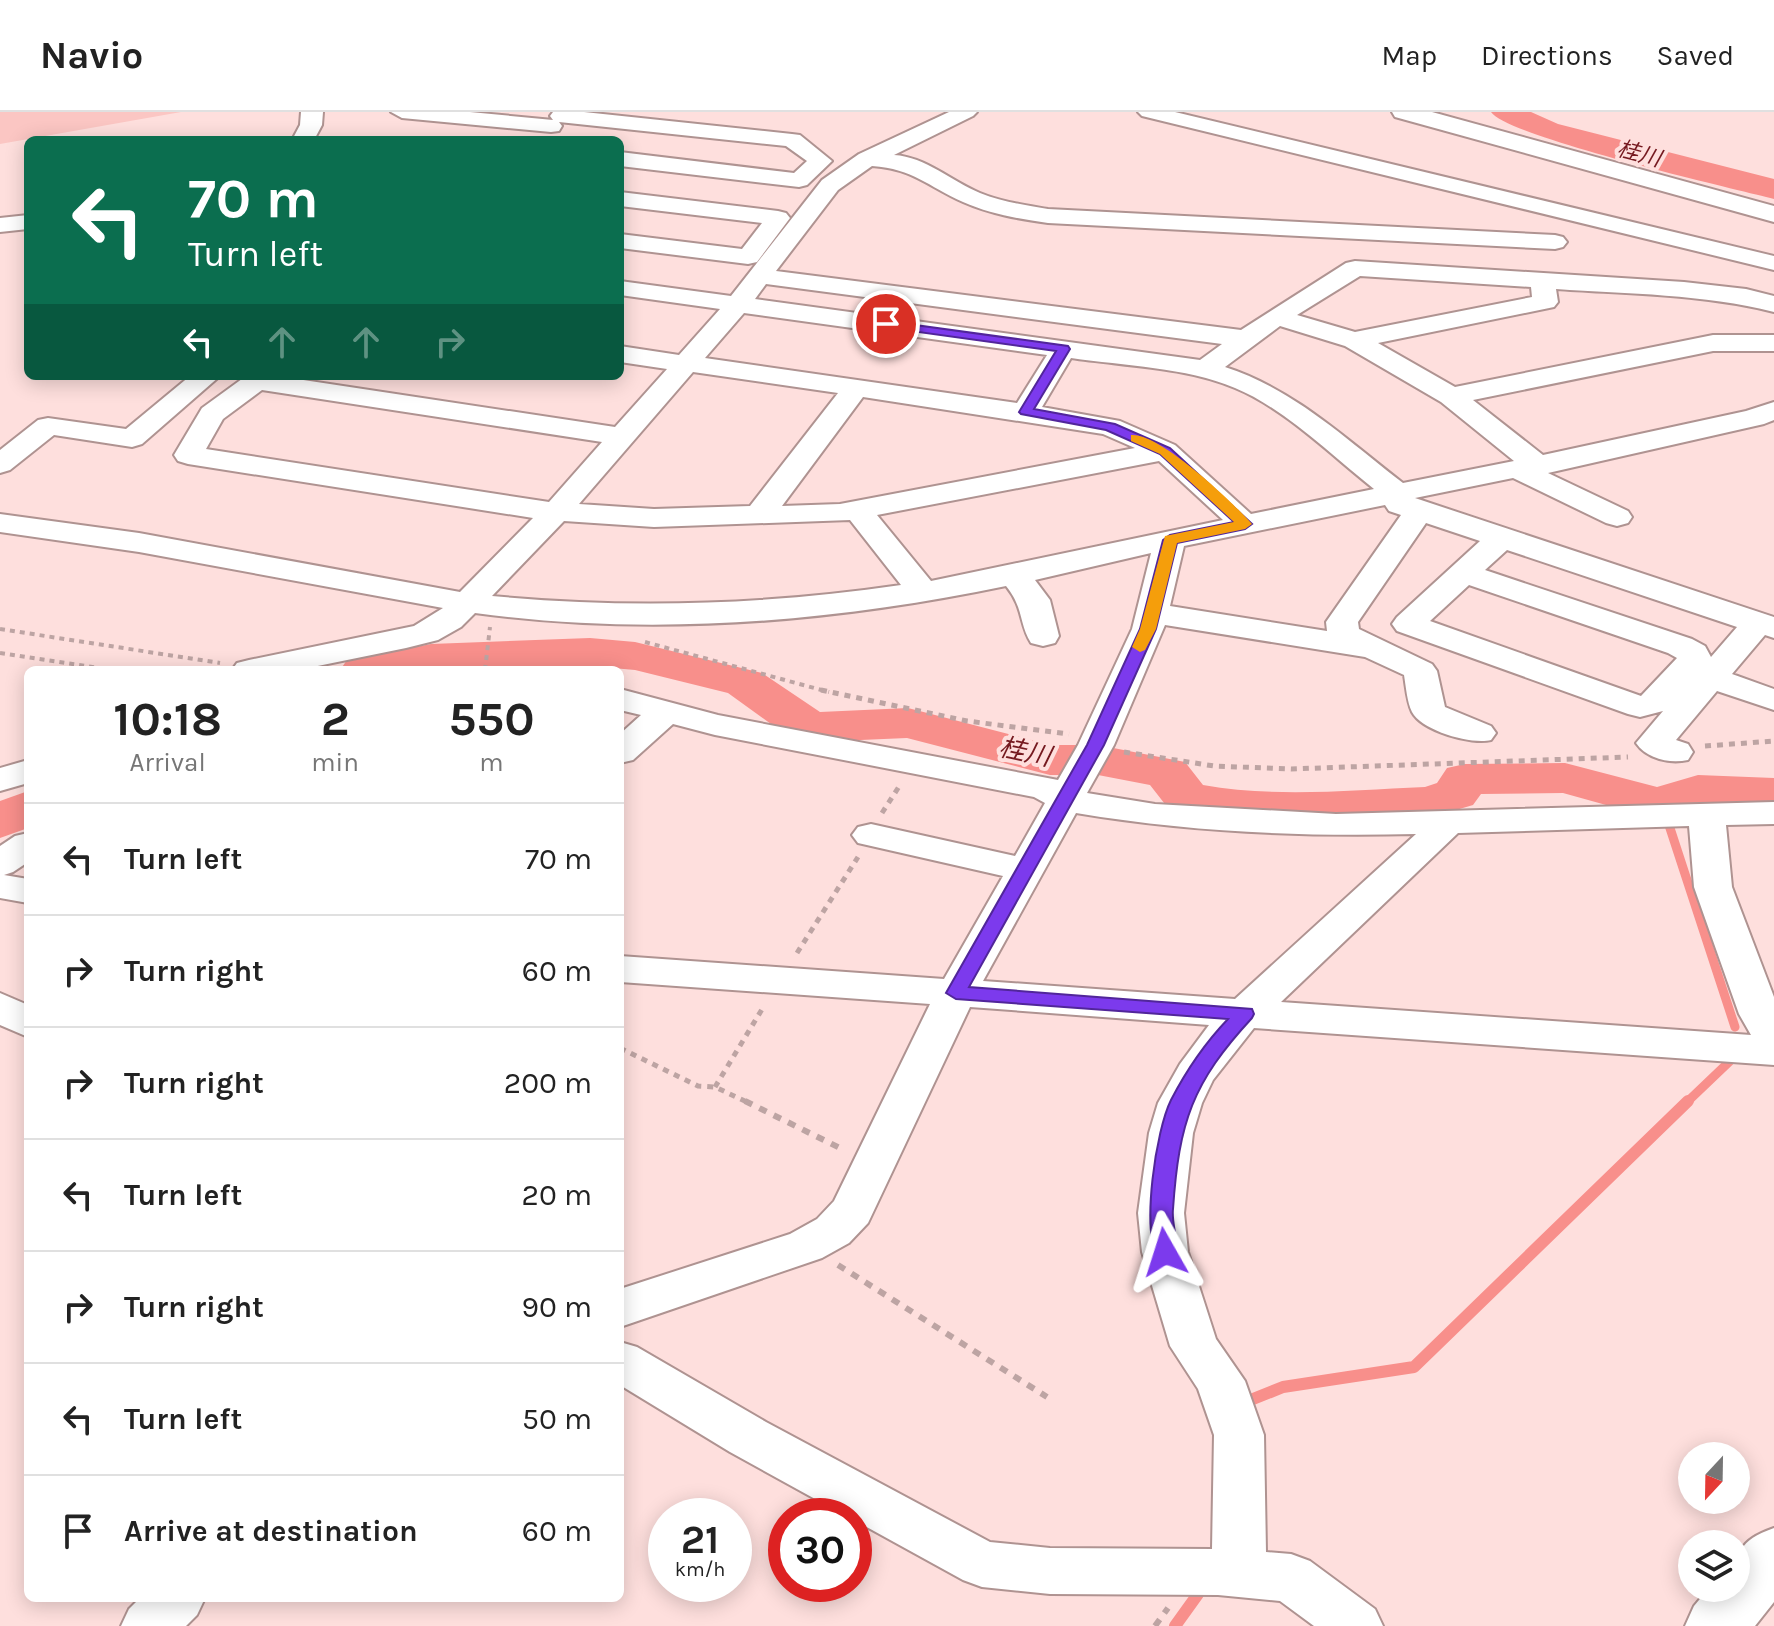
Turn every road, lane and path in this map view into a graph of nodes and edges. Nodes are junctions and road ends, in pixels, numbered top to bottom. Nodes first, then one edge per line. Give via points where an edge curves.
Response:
1 (312, 112) edge
2 (403, 112) edge
3 (966, 112) edge
4 (1149, 112) edge
5 (1404, 112) edge
6 (1287, 122) dead end
7 (554, 123) edge
8 (305, 136) edge
9 (1258, 138) junction
10 (624, 159) edge
11 (867, 159) junction
12 (624, 199) edge
13 (1774, 214) edge
14 (24, 222) edge
15 (0, 225) edge
16 (624, 242) edge
17 (1555, 242) dead end
18 (1774, 263) edge
19 (760, 276) junction
20 (1543, 281) junction
21 (624, 289) edge
22 (738, 304) junction
23 (1774, 304) edge
24 (1276, 317) junction
25 (1246, 339) junction
26 (1354, 340) junction
27 (1774, 343) edge
28 (1064, 349) junction
29 (624, 355) edge
30 (686, 363) junction
31 (1205, 369) junction
32 (202, 380) edge
33 (257, 380) edge
34 (272, 380) edge
35 (855, 389) junction
36 (1451, 396) junction
37 (1774, 410) edge
38 (1025, 412) junction
39 (622, 437) junction
40 (1165, 451) junction
41 (0, 464) edge
42 (1529, 468) junction
43 (1409, 503) junction
44 (857, 509) junction
45 (556, 512) junction
46 (760, 514) junction
47 (1617, 517) dead end
48 (0, 523) edge
49 (1245, 524) junction
50 (1502, 538) junction
51 (1170, 540) junction
52 (1464, 573) junction
53 (1014, 575) junction
54 (923, 592) junction
55 (1151, 612) junction
56 (469, 617) junction
57 (1766, 626) edge
58 (0, 629) edge
59 (505, 629) dead end
60 (1043, 636) dead end
61 (637, 640) dead end
62 (1369, 648) junction
63 (0, 653) edge
64 (86, 666) edge
65 (230, 666) edge
66 (253, 666) edge
67 (484, 666) edge
68 (1711, 678) junction
69 (624, 700) edge
70 (1774, 700) edge
71 (666, 712) junction
72 (1479, 733) dead end
73 (1097, 741) junction
74 (1774, 741) edge
75 (624, 749) edge
76 (1675, 752) junction
77 (914, 762) junction
78 (24, 772) edge
79 (0, 780) edge
80 (1068, 797) junction
81 (1774, 813) edge
82 (1706, 814) junction
83 (1437, 822) junction
84 (871, 835) junction
85 (24, 847) edge
86 (0, 864) edge
87 (1026, 870) junction
88 (0, 886) edge
89 (24, 890) edge
90 (624, 969) edge
91 (780, 980) junction
92 (956, 993) junction
93 (0, 1007) edge
94 (1245, 1014) junction
95 (24, 1021) edge
96 (1774, 1039) edge
97 (624, 1050) edge
98 (1774, 1051) edge
99 (715, 1087) junction
100 (876, 1161) junction
101 (806, 1246) junction
102 (624, 1307) edge
103 (624, 1363) edge
104 (1047, 1397) dead end
105 (1774, 1555) edge
106 (1239, 1574) junction
107 (174, 1602) edge
108 (148, 1626) edge
109 (1356, 1626) edge
110 (1717, 1626) edge

1 - 8 street
2 - 7 street
3 - 11 street
4 - 9 street
5 - 13 main road
6 - 9 street
7 - 10 street via 792,140 821,161 799,180
9 - 18 street
11 - 17 street via 904,162 972,198 1048,216
11 - 19 street via 830,185
12 - 16 street via 778,218 748,257
14 - 15 street
19 - 22 street
19 - 25 street
20 - 23 street via 1684,290
20 - 24 street via 1355,268
20 - 26 street via 1545,302
21 - 22 street
22 - 28 street
22 - 30 street
24 - 25 street
24 - 26 street
25 - 31 street
26 - 36 street
27 - 36 street via 1713,343
28 - 31 street
28 - 38 street
29 - 30 street
30 - 35 street
30 - 39 street
31 - 43 street via 1277,399
32 - 41 street via 132,438 48,426
33 - 45 street via 212,414 188,455
34 - 39 street
35 - 38 street
35 - 46 street
36 - 42 street
37 - 42 street
38 - 40 street via 1110,427
39 - 45 street
40 - 44 street
40 - 49 street
42 - 43 street
42 - 47 street
43 - 49 street
43 - 50 street
43 - 62 street via 1342,622 1350,639
44 - 46 street
44 - 54 street
45 - 46 street via 654,518
45 - 56 street
48 - 56 street via 154,545 366,588
49 - 51 street
50 - 52 street
50 - 57 street
51 - 53 street
51 - 55 street
52 - 52 street via 1408,624 1640,707 1656,702 1695,658 1680,646
53 - 54 street
53 - 60 street via 1034,600
54 - 56 street via 693,614
55 - 62 street
55 - 73 street
56 - 59 path
56 - 66 street via 406,638
56 - 67 path
57 - 68 street
58 - 65 path
61 - 73 path via 899,707
62 - 72 street via 1420,671 1428,710 1435,717
63 - 64 path
68 - 70 street
68 - 76 street via 1654,743
69 - 71 street
71 - 75 street
71 - 77 street
73 - 76 path via 1214,766 1291,769
73 - 80 street
74 - 76 path
77 - 80 street
77 - 84 path
78 - 79 street
80 - 83 street via 1118,810 1195,818 1336,825
80 - 87 street
81 - 82 street
82 - 83 street
82 - 96 street via 1713,887
83 - 94 street via 1439,833
84 - 87 street
84 - 91 path
85 - 86 street
87 - 92 street
88 - 89 street
90 - 91 street
91 - 92 street
91 - 99 path
92 - 94 street
92 - 100 street
93 - 95 street
94 - 98 street
94 - 106 street via 1215,1045 1180,1103 1161,1213 1165,1252 1194,1346 1220,1381 1239,1435
97 - 99 path via 698,1086
99 - 100 path
100 - 101 street via 852,1211 833,1231
101 - 102 street
101 - 104 path
103 - 106 street via 982,1564 1050,1571
105 - 110 main road
106 - 109 street via 1291,1578
107 - 108 street

